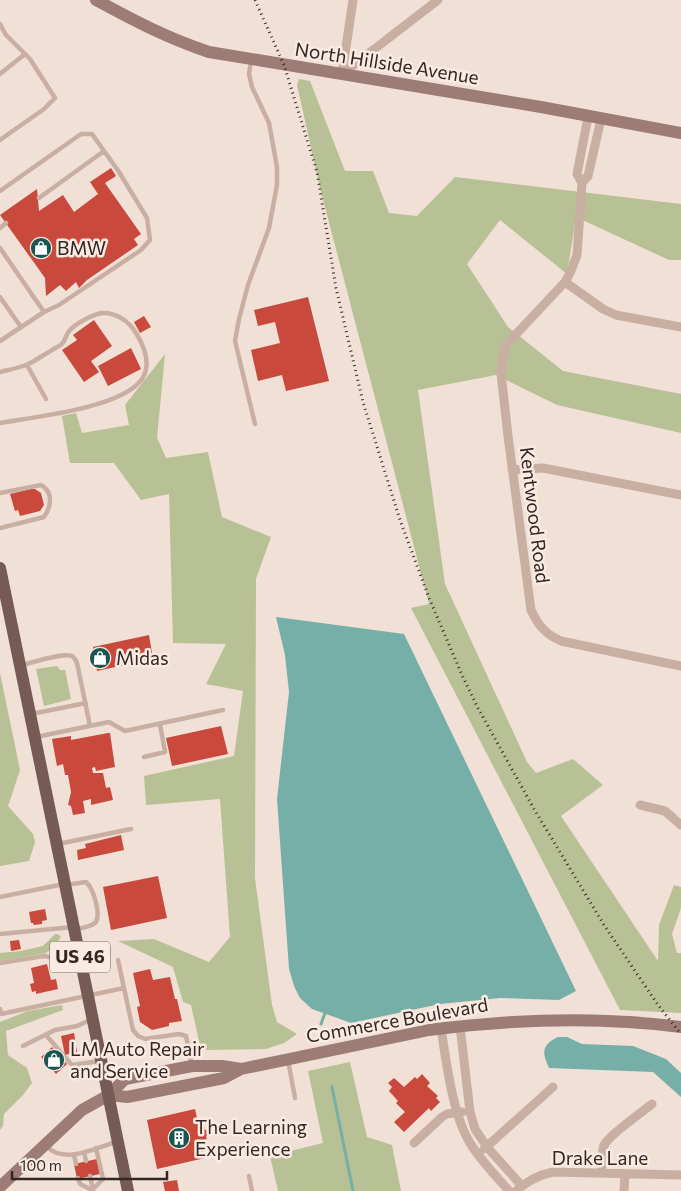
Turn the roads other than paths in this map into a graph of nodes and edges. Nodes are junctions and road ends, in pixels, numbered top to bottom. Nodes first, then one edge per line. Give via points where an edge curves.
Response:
1 (96, 0) edge
2 (353, 0) edge
3 (438, 0) edge
4 (0, 24) edge
5 (6, 35) junction
6 (0, 39) edge
7 (25, 54) junction
8 (252, 60) junction
9 (0, 74) edge
10 (342, 74) junction
11 (588, 117) junction
12 (601, 119) junction
13 (681, 133) edge
14 (0, 140) edge
15 (104, 151) junction
16 (582, 183) junction
17 (0, 191) edge
18 (39, 198) dead end
19 (6, 223) dead end
20 (0, 228) edge
21 (0, 248) edge
22 (565, 282) junction
23 (0, 297) edge
24 (44, 312) junction
25 (21, 327) junction
26 (681, 327) edge
27 (0, 341) edge
28 (27, 365) junction
29 (0, 372) edge
30 (46, 399) dead end
31 (0, 423) edge
32 (254, 424) dead end
33 (512, 470) junction
34 (0, 493) edge
35 (681, 496) edge
36 (0, 528) edge
37 (0, 568) edge
38 (20, 666) junction
39 (681, 666) edge
40 (86, 703) junction
41 (223, 710) dead end
42 (30, 714) junction
43 (160, 724) junction
44 (90, 726) junction
45 (35, 737) junction
46 (144, 757) dead end
47 (640, 805) dead end
48 (681, 824) edge
49 (131, 828) dead end
50 (57, 844) junction
51 (65, 885) junction
52 (0, 897) edge
53 (74, 928) junction
54 (0, 934) edge
55 (118, 960) dead end
56 (0, 963) edge
57 (82, 964) junction
58 (124, 988) junction
59 (88, 996) junction
60 (0, 1012) edge
61 (93, 1018) junction
62 (460, 1026) junction
63 (681, 1027) edge
64 (442, 1028) junction
65 (46, 1035) junction
66 (22, 1046) dead end
67 (287, 1059) junction
68 (102, 1061) junction
69 (192, 1066) junction
70 (241, 1068) junction
71 (553, 1087) dead end
72 (109, 1095) junction
73 (295, 1098) dead end
74 (652, 1104) dead end
75 (457, 1112) junction
76 (470, 1112) junction
77 (118, 1141) junction
78 (414, 1143) dead end
79 (45, 1145) junction
80 (487, 1146) junction
81 (96, 1148) junction
82 (84, 1152) junction
83 (478, 1154) junction
84 (74, 1155) junction
85 (86, 1161) dead end
86 (76, 1164) dead end
87 (602, 1173) junction
88 (625, 1174) junction
89 (681, 1175) edge
90 (90, 1176) dead end
91 (249, 1176) dead end
92 (78, 1178) dead end
93 (0, 1187) edge
94 (519, 1188) edge
95 (93, 1191) edge
96 (128, 1191) edge
97 (252, 1191) edge
98 (509, 1191) edge
99 (624, 1191) edge

1 - 8 main road, North Hillside Avenue via 180,42 209,52
2 - 10 street
3 - 10 street
4 - 5 lane
5 - 6 lane
5 - 7 lane
7 - 9 lane
7 - 14 lane via 55,98
8 - 10 main road, North Hillside Avenue
8 - 32 lane via 252,87 269,123 277,167 269,228 248,285 235,341
10 - 11 main road, North Hillside Avenue
11 - 12 main road, North Hillside Avenue
11 - 16 street, Kentwood Road via 577,174
12 - 13 main road, North Hillside Avenue
12 - 16 street, Kentwood Road via 588,176
15 - 17 lane via 92,134 81,134
15 - 18 lane
15 - 24 lane via 147,218 150,240 141,250 59,306
16 - 22 street, Kentwood Road via 577,255
19 - 20 lane
21 - 24 lane
22 - 26 street via 616,315
22 - 33 street, Kentwood Road via 506,345 501,373
23 - 25 lane
24 - 25 lane
25 - 27 lane
28 - 29 lane
28 - 30 lane
28 - 31 lane via 62,344 68,331 102,313 125,320 144,348 146,358 143,378 132,390 114,399
33 - 35 street via 543,468
33 - 39 street, Kentwood Road via 531,610 543,630 561,641
34 - 36 lane via 41,485 48,493 50,504 44,517
37 - 38 main road, US 46
38 - 40 lane via 72,656 77,663
38 - 42 main road, US 46
40 - 42 lane
40 - 44 lane
41 - 43 lane
42 - 45 main road, US 46
43 - 44 lane via 125,731 109,722
43 - 46 lane via 165,752
44 - 45 lane
45 - 50 main road, US 46
47 - 48 street via 665,811
49 - 50 lane
50 - 51 main road, US 46
51 - 52 lane
51 - 53 main road, US 46
51 - 53 lane via 86,882 92,890 98,915 94,924
53 - 54 lane
53 - 57 main road, US 46
55 - 58 lane
56 - 57 lane via 44,956
57 - 59 main road, US 46
58 - 59 lane
58 - 69 lane via 135,1034 145,1039 179,1034 186,1036
59 - 60 lane
59 - 61 main road, US 46
61 - 65 lane
61 - 68 main road, US 46
62 - 63 main road, Commerce Boulevard via 572,1019
62 - 64 main road, Commerce Boulevard
62 - 76 street, Drake Lane
64 - 67 main road, Commerce Boulevard
64 - 75 street
65 - 66 lane
65 - 68 lane via 72,1065
67 - 70 main road, Commerce Boulevard
67 - 73 lane
68 - 72 main road, US 46
69 - 70 main road, Commerce Boulevard
69 - 72 main road, Commerce Boulevard via 125,1079
70 - 72 main road, Commerce Boulevard via 224,1078 128,1097
71 - 80 street
72 - 77 main road, US 46
72 - 79 main road via 82,1110
74 - 87 street via 605,1144
75 - 76 street
75 - 78 street via 442,1117
75 - 83 street
76 - 80 street, Drake Lane via 475,1129
77 - 81 lane
77 - 96 main road, US 46
79 - 84 lane via 53,1153
79 - 93 main road
80 - 83 street
80 - 94 street, Drake Lane
81 - 82 lane
81 - 95 lane via 103,1179
82 - 84 lane
82 - 85 lane
83 - 98 street
84 - 86 lane
87 - 88 street, Drake Lane
87 - 94 street, Drake Lane via 553,1172 538,1176
88 - 89 street, Drake Lane
88 - 99 street
90 - 95 lane
91 - 97 lane
92 - 95 lane via 80,1184

